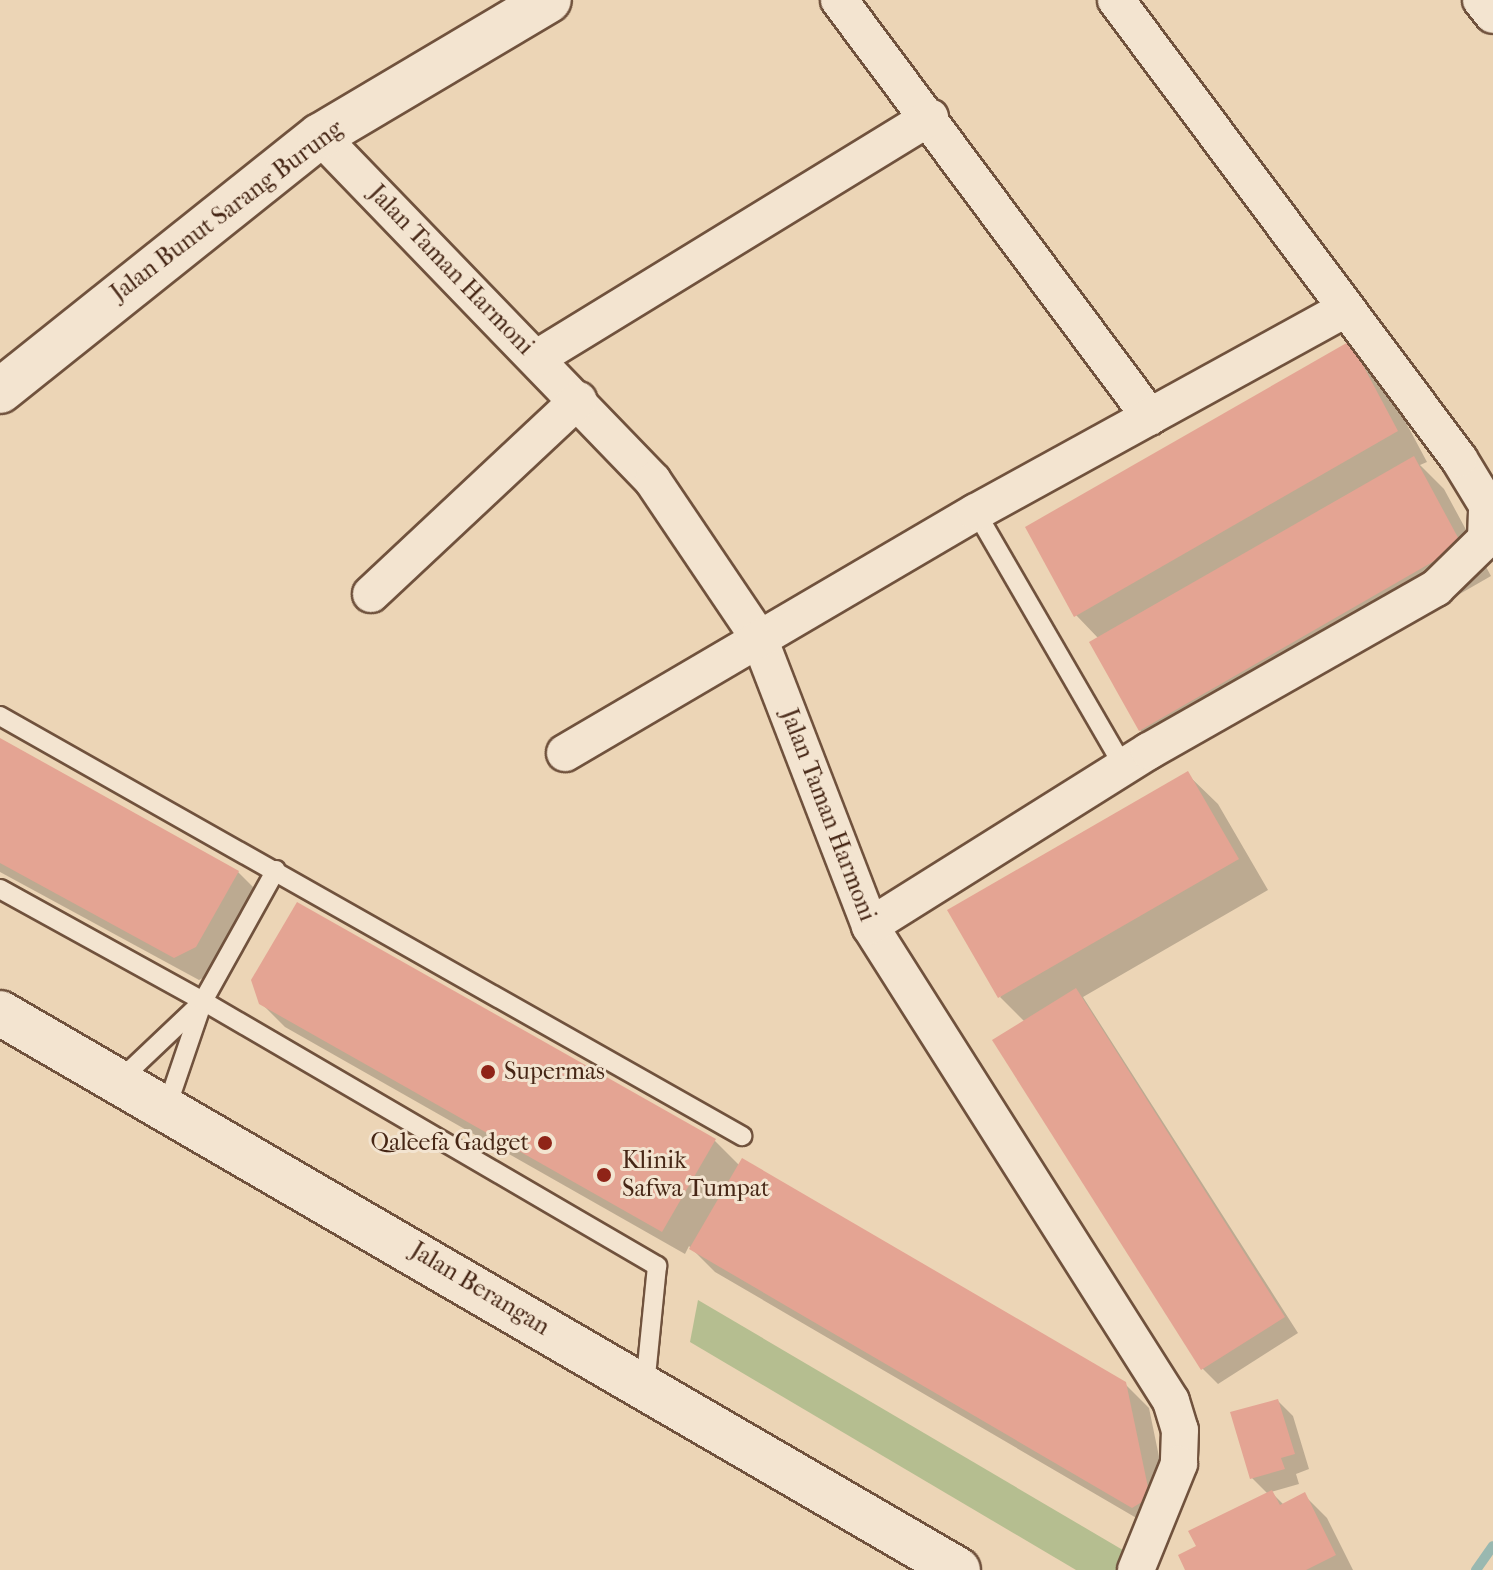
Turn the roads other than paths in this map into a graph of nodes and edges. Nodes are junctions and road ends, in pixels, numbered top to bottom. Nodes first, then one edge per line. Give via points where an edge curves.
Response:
1 (549, 0) edge
2 (839, 0) edge
3 (1116, 0) edge
4 (1481, 0) edge
5 (1493, 15) edge
6 (930, 117) junction
7 (320, 136) junction
8 (1343, 310) junction
9 (537, 358) junction
10 (0, 391) edge
11 (578, 400) junction
12 (1150, 417) junction
13 (976, 512) junction
14 (371, 594) dead end
15 (759, 638) junction
16 (0, 716) edge
17 (565, 753) dead end
18 (1124, 767) junction
19 (276, 870) junction
20 (0, 889) edge
21 (870, 926) junction
22 (203, 1001) junction
23 (0, 1013) edge
24 (122, 1078) junction
25 (168, 1104) junction
26 (742, 1136) dead end
27 (645, 1387) junction
28 (958, 1570) edge
29 (1136, 1570) edge

1 - 7 main road, Jalan Bunut Sarang Burung
2 - 6 street
3 - 8 street
4 - 5 street
6 - 9 street
6 - 12 street
7 - 9 street, Jalan Taman Harmoni
7 - 10 main road, Jalan Bunut Sarang Burung
8 - 12 street
8 - 18 street via 1459,459 1487,505 1486,539 1436,588
9 - 11 street, Jalan Taman Harmoni
11 - 14 street
11 - 15 street, Jalan Taman Harmoni via 687,525
12 - 13 street
13 - 15 street
13 - 18 lane
15 - 17 street
15 - 21 street, Jalan Taman Harmoni
16 - 19 lane
18 - 21 street
19 - 22 lane
19 - 26 lane
20 - 22 lane
21 - 29 street, Jalan Taman Harmoni via 1171,1401 1180,1430 1179,1464
22 - 24 lane
22 - 25 lane
22 - 27 lane via 657,1266
23 - 24 main road, Jalan Berangan
24 - 25 main road, Jalan Berangan
25 - 27 main road, Jalan Berangan
27 - 28 main road, Jalan Berangan

